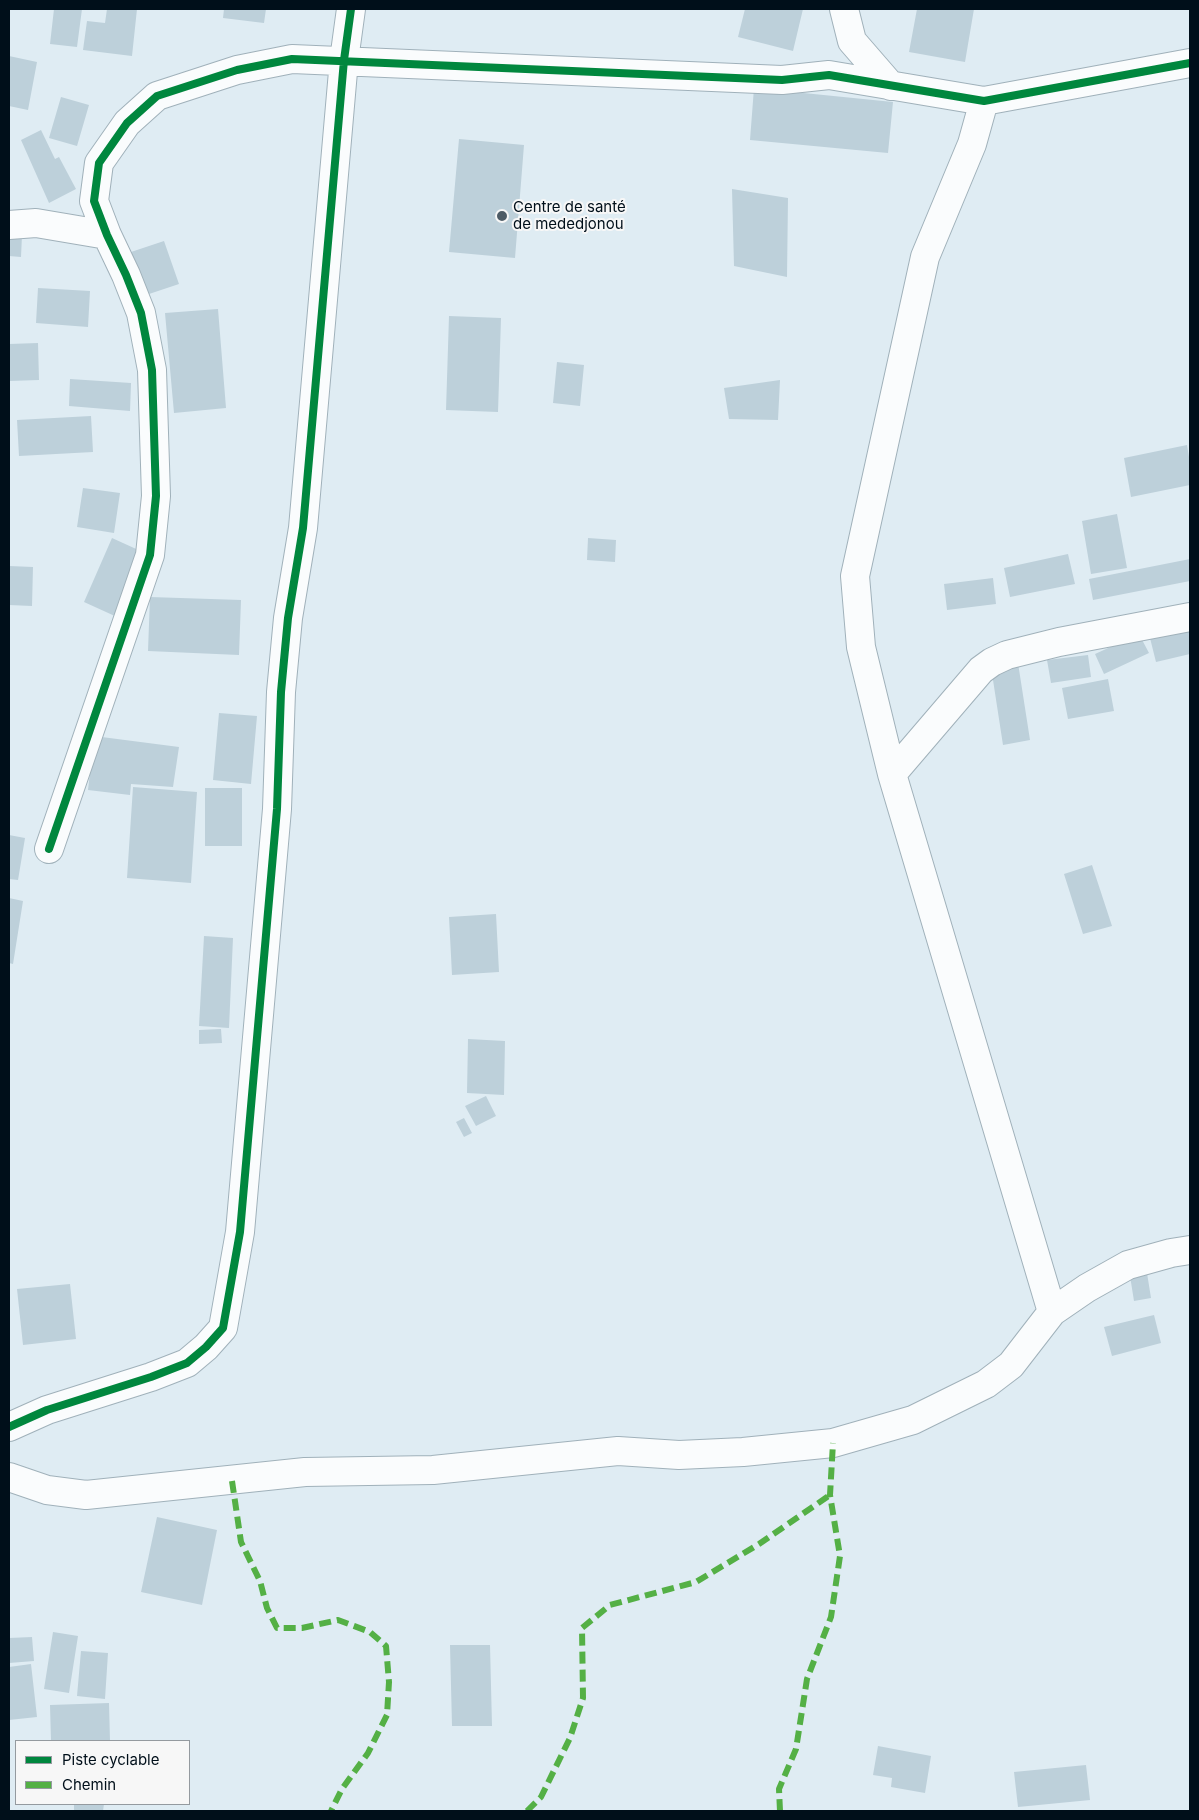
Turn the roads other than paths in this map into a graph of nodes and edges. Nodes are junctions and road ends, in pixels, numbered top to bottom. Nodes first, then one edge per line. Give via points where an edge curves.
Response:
1 (351, 9) edge
2 (844, 9) edge
3 (344, 60) junction
4 (1190, 63) edge
5 (890, 86) junction
6 (984, 102) junction
7 (9, 225) edge
8 (107, 235) junction
9 (1190, 617) edge
10 (892, 774) junction
11 (48, 849) dead end
12 (1190, 1250) edge
13 (1052, 1312) junction
14 (9, 1427) edge
15 (9, 1477) edge

1 - 3 street
2 - 5 street via 852,41
3 - 5 street via 782,80 829,75
3 - 8 street via 283,60 237,70 157,96 127,123 99,163 94,200
3 - 14 street via 303,528 288,618 281,692 277,809 240,1232 223,1328 187,1363 47,1410
4 - 6 street
5 - 6 street
6 - 10 street via 972,144 924,257 855,576 861,647
7 - 8 street via 36,223
8 - 11 street via 141,313 152,370 156,496 150,555
9 - 10 street via 1059,642 992,662 981,670
10 - 13 street
12 - 13 street via 1128,1265 1086,1288
13 - 15 street via 1011,1364 986,1384 913,1420 833,1443 679,1456 618,1451 434,1470 305,1472 86,1495 47,1490

